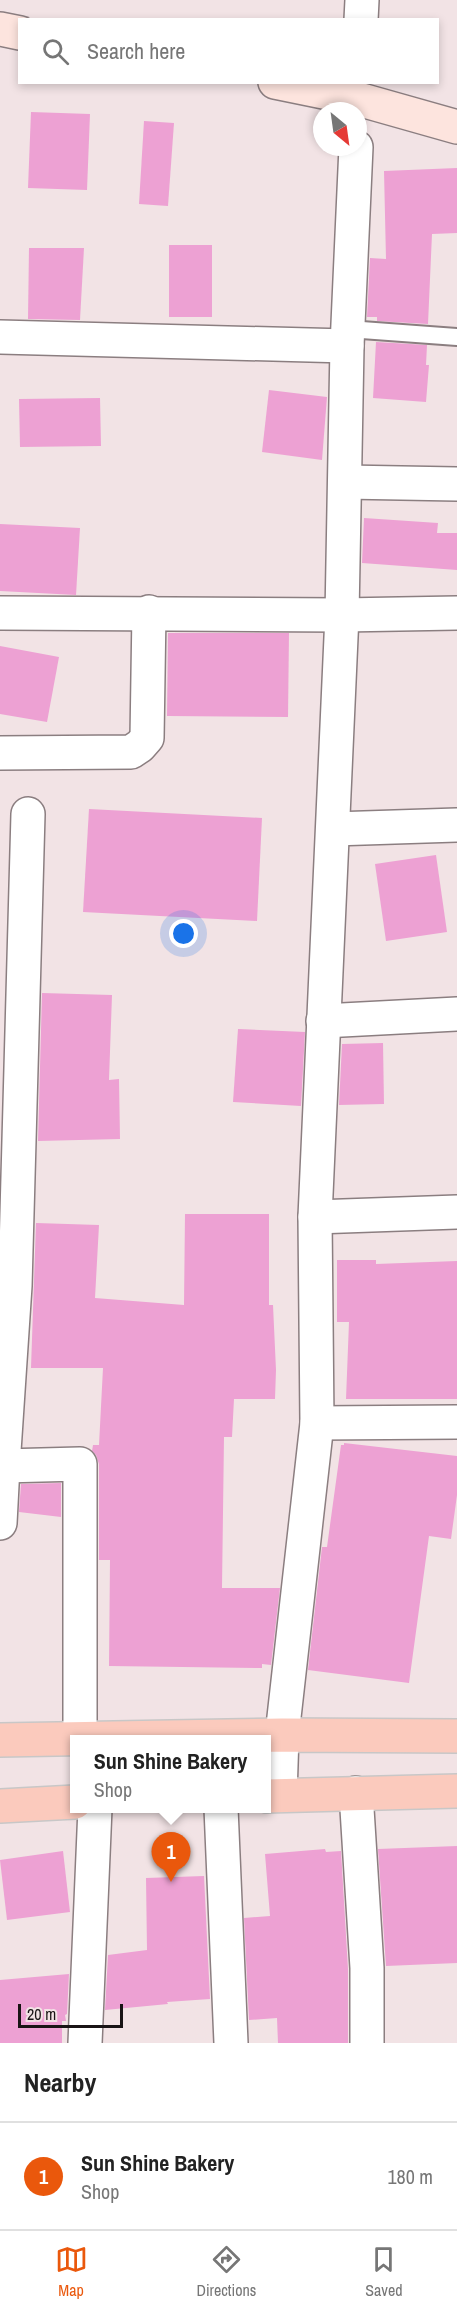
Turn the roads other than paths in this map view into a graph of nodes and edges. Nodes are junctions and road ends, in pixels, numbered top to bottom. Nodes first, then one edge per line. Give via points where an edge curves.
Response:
1 (362, 0) edge
2 (361, 18) edge
3 (0, 29) edge
4 (18, 33) edge
5 (286, 84) edge
6 (358, 97) edge
7 (457, 128) edge
8 (356, 156) edge
9 (0, 337) edge
10 (457, 337) edge
11 (348, 338) junction
12 (345, 482) junction
13 (457, 484) edge
14 (149, 612) junction
15 (0, 613) edge
16 (457, 613) edge
17 (342, 615) junction
18 (0, 753) edge
19 (28, 814) dead end
20 (457, 825) edge
21 (333, 830) junction
22 (457, 1014) edge
23 (323, 1021) junction
24 (457, 1212) edge
25 (315, 1217) junction
26 (457, 1422) edge
27 (317, 1423) junction
28 (3, 1466) junction
29 (0, 1523) edge
30 (80, 1735) edge
31 (271, 1735) edge
32 (282, 1735) junction
33 (457, 1736) edge
34 (70, 1739) edge
35 (0, 1740) edge
36 (457, 1791) edge
37 (356, 1794) junction
38 (274, 1795) edge
39 (70, 1802) edge
40 (0, 1806) edge
41 (95, 1813) edge
42 (221, 1813) edge
43 (85, 2043) edge
44 (231, 2043) edge
45 (367, 2043) edge

1 - 2 street
3 - 4 street
5 - 6 street
6 - 7 street
8 - 11 street
9 - 11 street
10 - 11 lane
11 - 12 street
12 - 13 street
12 - 17 street
14 - 15 street
14 - 17 street
14 - 18 street via 147,738 140,746 132,752
16 - 17 street
17 - 21 street
19 - 28 street via 15,1286
20 - 21 street
21 - 23 street
22 - 23 street
23 - 25 street
24 - 25 street
25 - 27 street
26 - 27 street
27 - 32 street
28 - 29 street
28 - 30 street via 80,1464
31 - 32 main road
32 - 33 main road
32 - 38 street
34 - 35 main road
36 - 37 main road
37 - 38 main road
37 - 45 street via 367,1968
39 - 40 main road
41 - 43 street
42 - 44 street

